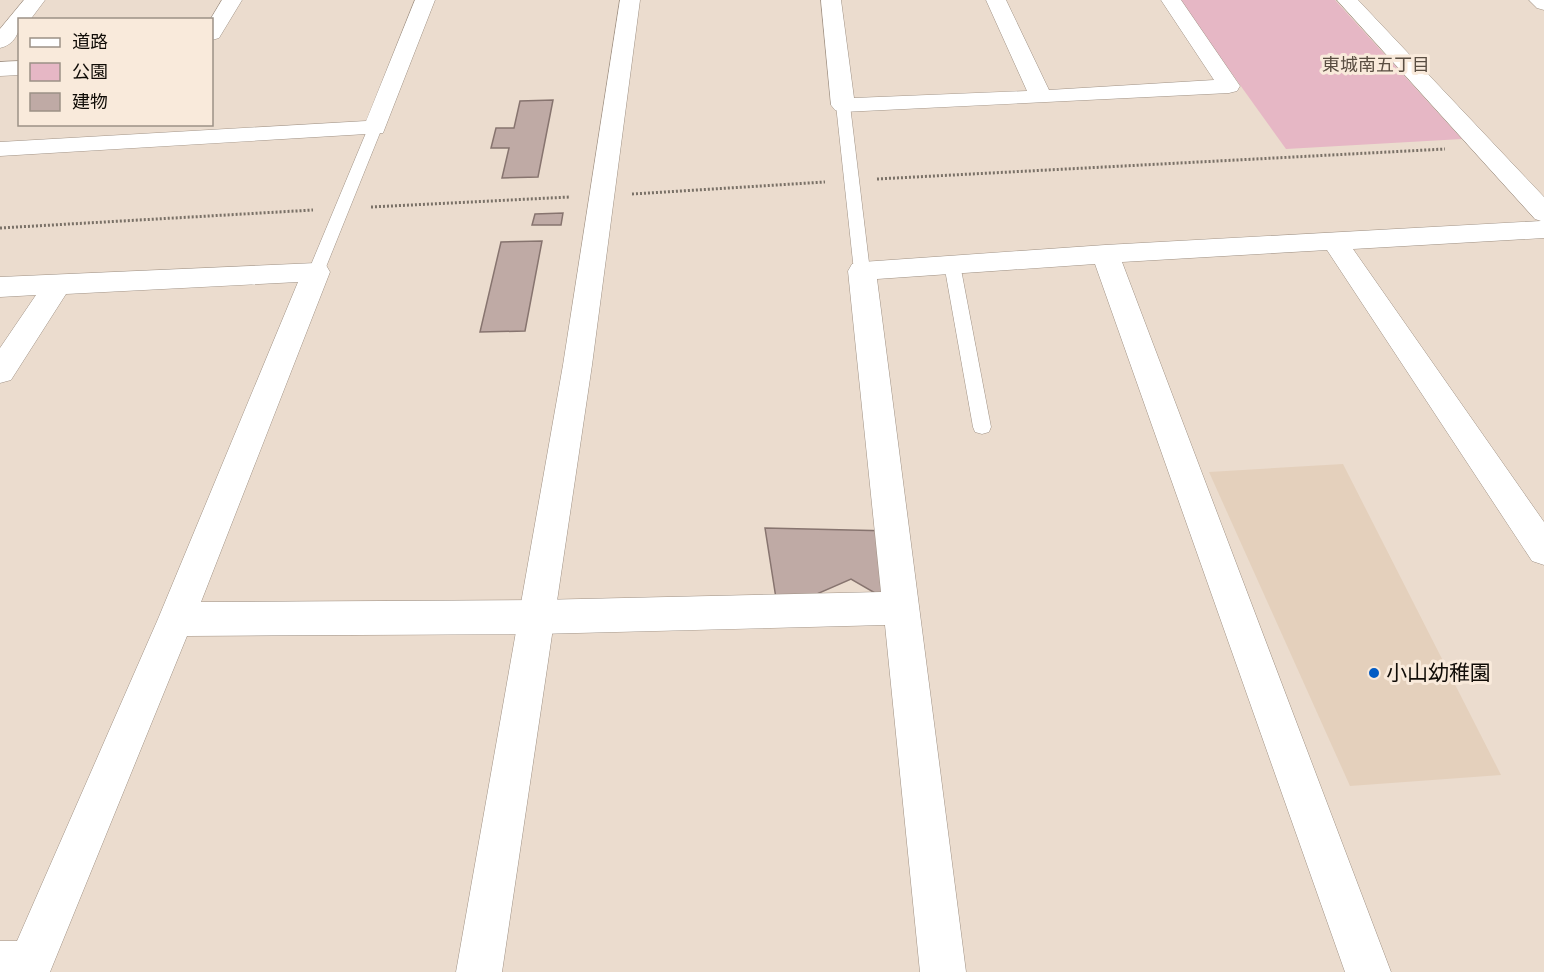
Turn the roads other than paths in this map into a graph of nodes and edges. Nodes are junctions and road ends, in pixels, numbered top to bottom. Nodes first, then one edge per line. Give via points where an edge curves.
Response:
1 (35, 0) edge
2 (232, 0) edge
3 (425, 0) edge
4 (630, 0) edge
5 (831, 0) edge
6 (996, 0) edge
7 (1171, 0) edge
8 (1347, 0) edge
9 (1539, 0) edge
10 (1544, 4) edge
11 (20, 18) edge
12 (18, 20) edge
13 (213, 32) edge
14 (0, 42) edge
15 (18, 68) edge
16 (0, 69) edge
17 (1041, 97) junction
18 (843, 105) junction
19 (375, 128) junction
20 (152, 133) edge
21 (0, 149) edge
22 (1544, 213) edge
23 (1544, 229) edge
24 (1334, 241) junction
25 (1105, 254) junction
26 (952, 264) junction
27 (862, 271) junction
28 (316, 272) junction
29 (58, 284) junction
30 (0, 287) edge
31 (0, 372) edge
32 (982, 427) dead end
33 (1544, 550) edge
34 (901, 608) junction
35 (538, 617) junction
36 (176, 619) junction
37 (19, 966) edge
38 (479, 972) edge
39 (943, 972) edge
40 (1368, 972) edge

1 - 11 street
2 - 13 street
3 - 19 street
4 - 35 street via 604,195
5 - 18 street
6 - 17 street
7 - 17 street via 1229,86
8 - 22 street
9 - 10 street
12 - 14 street
15 - 16 street
17 - 18 street
18 - 27 lane
19 - 20 street
19 - 28 lane
20 - 21 street
23 - 24 street
24 - 25 street
24 - 33 street
25 - 26 street
25 - 40 street
26 - 27 street
26 - 32 lane
27 - 34 street
28 - 29 street
28 - 36 street
29 - 30 street
29 - 31 street
34 - 35 street
34 - 39 street
35 - 36 street
35 - 38 street
36 - 37 street

